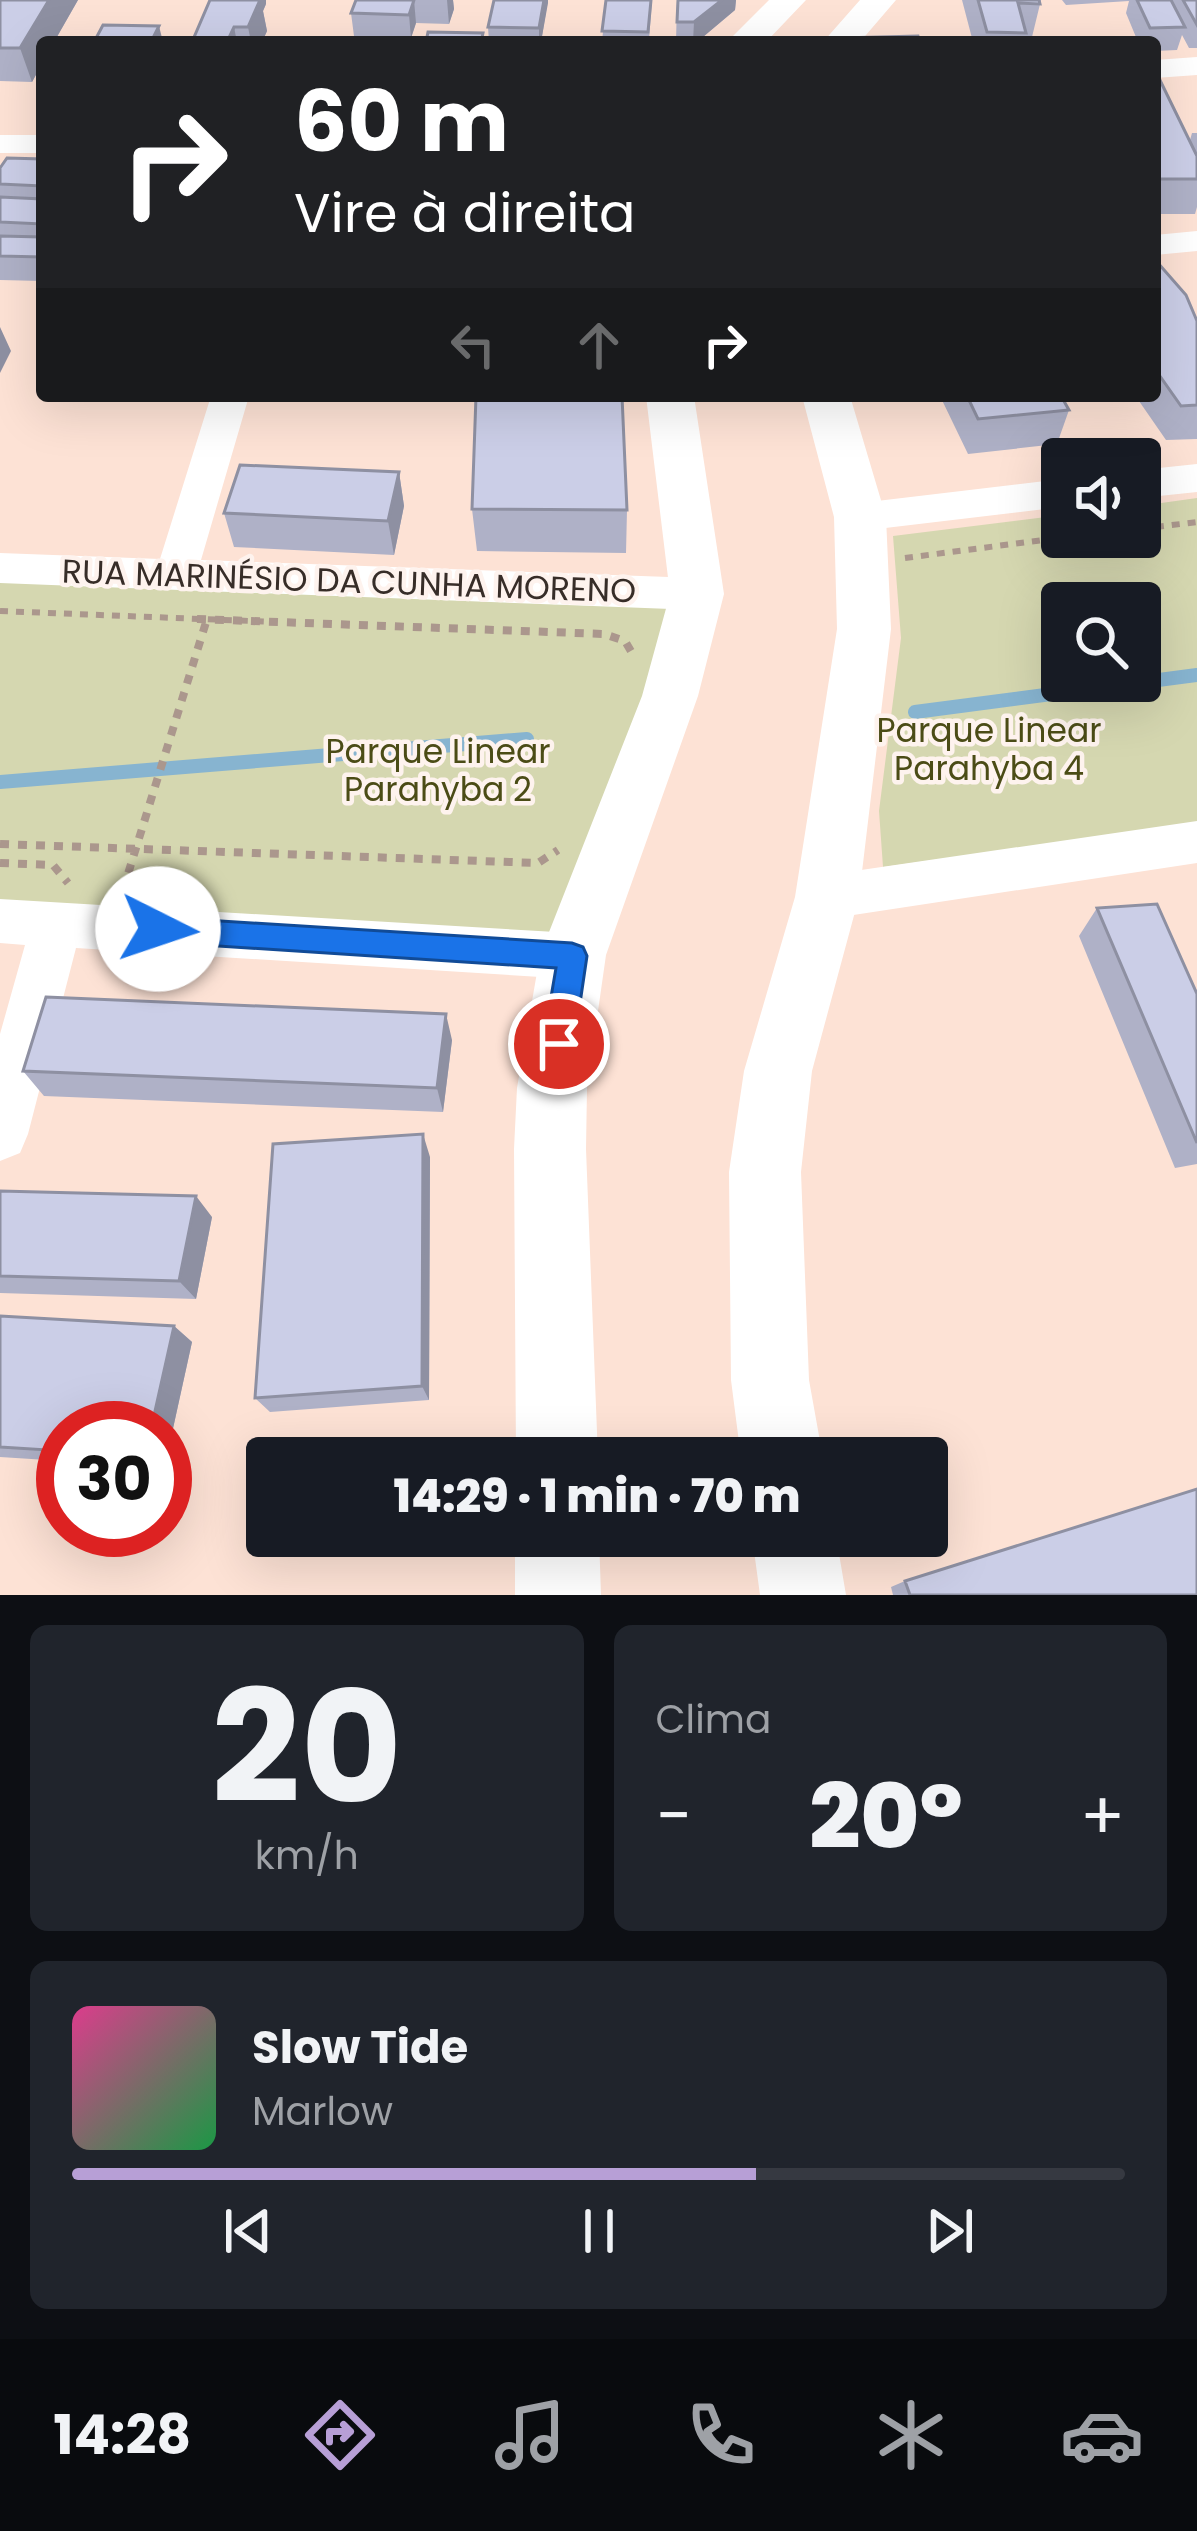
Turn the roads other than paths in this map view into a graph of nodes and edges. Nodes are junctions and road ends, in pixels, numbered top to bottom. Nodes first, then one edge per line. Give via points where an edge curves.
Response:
1 (789, 0) edge
2 (879, 0) edge
3 (752, 36) edge
4 (846, 36) edge
5 (1197, 66) edge
6 (1161, 69) edge
7 (0, 143) edge
8 (36, 144) edge
9 (1197, 241) edge
10 (1161, 244) edge
11 (228, 402) edge
12 (671, 402) edge
13 (827, 402) edge
14 (1197, 478) edge
15 (1161, 482) edge
16 (1041, 498) edge
17 (861, 540) junction
18 (0, 568) edge
19 (176, 574) junction
20 (697, 594) junction
21 (1197, 842) edge
22 (827, 897) junction
23 (0, 921) edge
24 (57, 923) junction
25 (572, 956) junction
26 (0, 1134) edge
27 (556, 1437) edge
28 (779, 1437) edge
29 (557, 1557) edge
30 (797, 1557) edge
31 (558, 1595) edge
32 (802, 1595) edge

1 - 3 main road
2 - 4 main road
5 - 6 street
7 - 8 street
9 - 10 street
11 - 19 street
12 - 20 main road
13 - 17 main road
14 - 15 street
16 - 17 street
17 - 22 main road via 864,629
18 - 19 street, RUA MARINÉSIO DA CUNHA MORENO
19 - 20 street, RUA MARINÉSIO DA CUNHA MORENO
20 - 25 main road via 670,696
21 - 22 street
22 - 28 main road via 778,1071 765,1172
23 - 24 street
24 - 25 street via 115,916
24 - 26 street
25 - 27 main road via 550,1129
29 - 31 main road
30 - 32 main road

